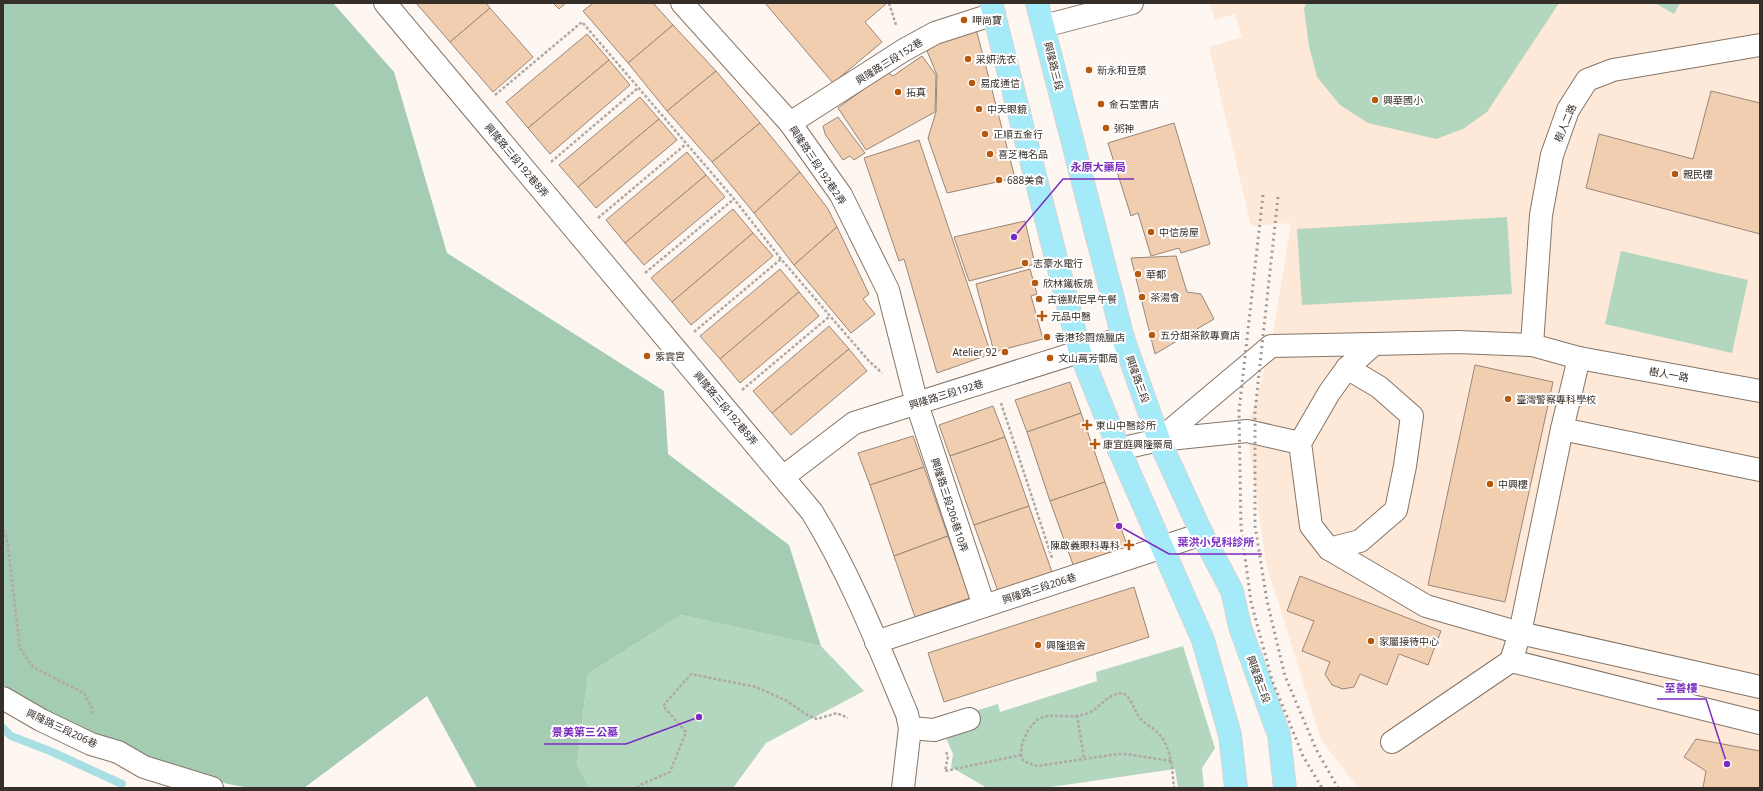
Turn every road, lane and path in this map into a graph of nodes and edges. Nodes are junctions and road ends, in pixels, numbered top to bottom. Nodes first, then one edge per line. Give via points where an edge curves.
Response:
1 (385, 3) edge
2 (682, 3) edge
3 (1037, 3) edge
4 (1132, 3) edge
5 (993, 8) edge
6 (1044, 26) junction
7 (1760, 45) edge
8 (638, 88) junction
9 (476, 111) junction
10 (790, 123) junction
11 (686, 144) junction
12 (532, 178) junction
13 (734, 199) junction
14 (579, 234) junction
15 (781, 259) junction
16 (626, 289) junction
17 (830, 316) junction
18 (1123, 338) junction
19 (1374, 344) junction
20 (1532, 345) junction
21 (675, 348) junction
22 (1080, 352) junction
23 (1579, 358) junction
24 (1346, 368) junction
25 (887, 377) dead end
26 (993, 380) junction
27 (1760, 391) edge
28 (917, 404) junction
29 (723, 406) junction
30 (1562, 429) junction
31 (1159, 440) junction
32 (1300, 442) junction
33 (1119, 449) junction
34 (1760, 470) edge
35 (783, 477) junction
36 (3, 530) edge
37 (1202, 534) junction
38 (1162, 548) junction
39 (1329, 549) junction
40 (1060, 581) junction
41 (984, 606) junction
42 (1520, 633) junction
43 (876, 642) junction
44 (1511, 661) junction
45 (1760, 687) edge
46 (3, 698) edge
47 (1077, 715) junction
48 (848, 718) dead end
49 (969, 719) dead end
50 (1760, 723) edge
51 (910, 728) junction
52 (934, 730) junction
53 (1392, 742) dead end
54 (91, 744) junction
55 (1021, 755) junction
56 (1084, 759) junction
57 (1171, 761) junction
58 (212, 788) edge
59 (637, 788) edge
60 (903, 788) edge
61 (1174, 788) edge
62 (1236, 788) edge
63 (1285, 788) edge

1 - 9 street, 興隆路三段192巷8弄
2 - 10 street, 興隆路三段192巷2弄
3 - 6 main road, 興隆路三段
4 - 6 street
5 - 10 street, 興隆路三段152巷 via 935,33 904,50
5 - 22 main road
6 - 18 main road, 興隆路三段
7 - 20 street, 樹人二路 via 1613,70 1587,80 1568,110 1552,155 1541,215
8 - 9 path via 582,22
8 - 11 path
8 - 12 path
9 - 12 street, 興隆路三段192巷8弄
10 - 28 street, 興隆路三段192巷2弄 via 841,195 888,290
11 - 13 path
11 - 14 path
12 - 14 street, 興隆路三段192巷8弄
13 - 15 path
13 - 16 path
14 - 16 street, 興隆路三段192巷8弄
15 - 17 path
15 - 21 path
16 - 21 street, 興隆路三段192巷8弄
17 - 25 path via 869,362
17 - 29 path
18 - 22 street, 興隆路三段192巷
18 - 31 main road, 興隆路三段
19 - 20 street, 樹人一路 via 1458,342
19 - 24 street
19 - 31 street, 樹人一路 via 1271,346
20 - 23 street, 樹人一路
21 - 29 street, 興隆路三段192巷8弄
22 - 26 street, 興隆路三段192巷
22 - 33 main road
23 - 27 street, 樹人一路
23 - 30 street
24 - 32 street
24 - 39 street via 1379,387 1412,416 1396,510 1360,541
26 - 28 street, 興隆路三段192巷
26 - 40 path
28 - 35 street, 興隆路三段192巷 via 854,423
28 - 41 street, 興隆路三段206巷10弄
29 - 35 street, 興隆路三段192巷8弄
30 - 34 street
30 - 42 street
31 - 32 street via 1247,431
31 - 33 street
31 - 37 main road, 興隆路三段
32 - 39 street via 1311,526
33 - 38 main road
35 - 43 street, 興隆路三段192巷8弄 via 812,512 833,546
36 - 54 path via 7,539 20,648 33,667 84,693 92,708
37 - 38 street, 興隆路三段206巷
37 - 63 main road, 興隆路三段 via 1232,591 1240,627 1279,734
38 - 40 street, 興隆路三段206巷
38 - 62 main road via 1203,640 1230,736
39 - 42 street via 1426,606
40 - 41 street, 興隆路三段206巷
41 - 43 street, 興隆路三段206巷
42 - 44 street
42 - 45 street
43 - 51 street, 興隆路三段192巷8弄 via 907,714
44 - 50 street
44 - 53 street
46 - 54 street, 興隆路三段206巷
47 - 55 path via 1040,717 1028,730
47 - 56 path
47 - 57 path via 1087,714 1112,695 1123,693 1130,699 1139,717 1166,742
48 - 59 path via 837,714 817,719 787,701 756,687 691,674 663,706 686,732 670,772
49 - 52 street
51 - 52 street
51 - 60 street, 興隆路三段192巷8弄
52 - 55 path via 948,756 945,771
54 - 58 street, 興隆路三段206巷 via 118,752 144,767
55 - 56 path via 1023,761 1036,766
56 - 57 path via 1126,754
57 - 61 path

